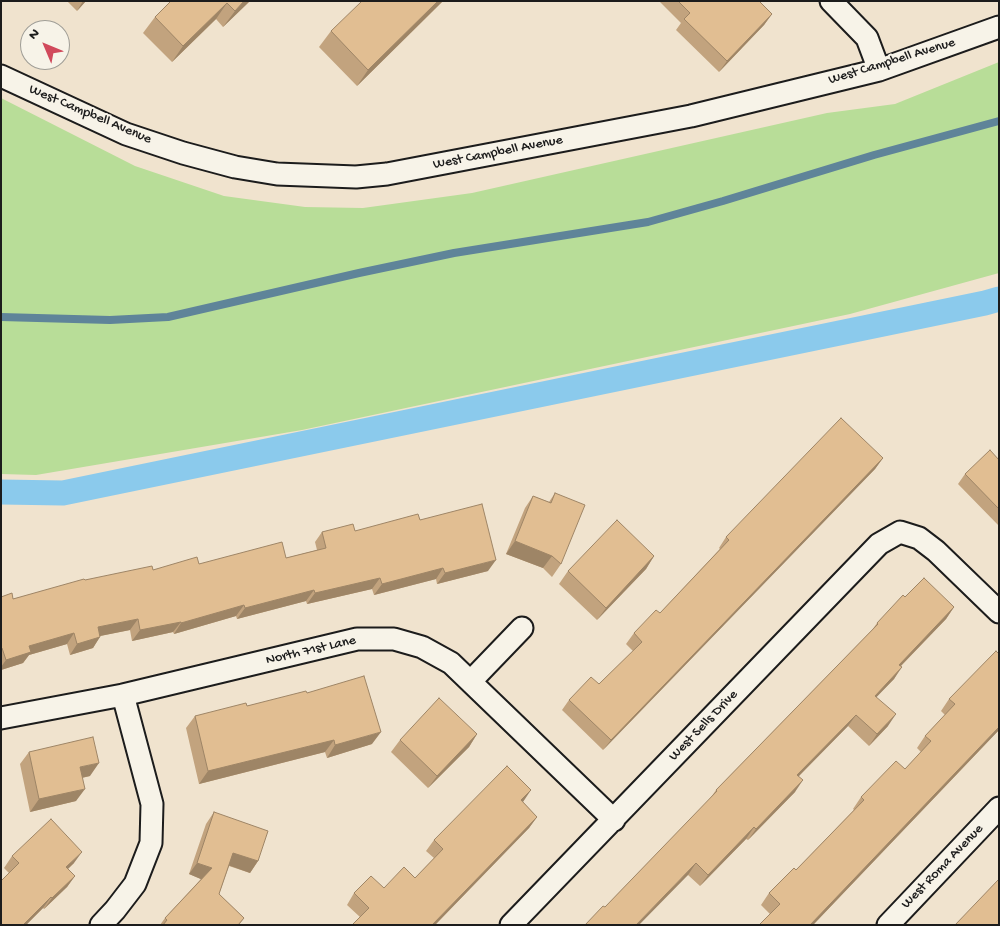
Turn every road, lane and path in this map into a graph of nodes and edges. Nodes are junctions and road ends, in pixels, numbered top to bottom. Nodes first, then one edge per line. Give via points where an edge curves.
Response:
1 (831, 1) edge
2 (999, 28) edge
3 (879, 70) junction
4 (1, 76) edge
5 (999, 612) edge
6 (522, 628) dead end
7 (471, 681) junction
8 (123, 695) junction
9 (1, 718) edge
10 (999, 808) edge
11 (614, 820) junction
12 (101, 925) edge
13 (511, 925) edge
14 (888, 925) edge

1 - 3 street via 867,38
2 - 3 street, West Campbell Avenue
3 - 4 street, West Campbell Avenue via 690,116 387,174 356,177 277,174 183,153 126,134
5 - 11 street, West Sells Drive via 920,538 900,532 879,544 868,555
6 - 7 street
7 - 8 street, North 71st Lane via 451,663 422,647 394,639 357,639
7 - 11 street, North 71st Lane
8 - 9 street, North 71st Lane
8 - 12 street via 152,804 151,844 135,884
10 - 14 street, West Roma Avenue
11 - 13 street, West Sells Drive

